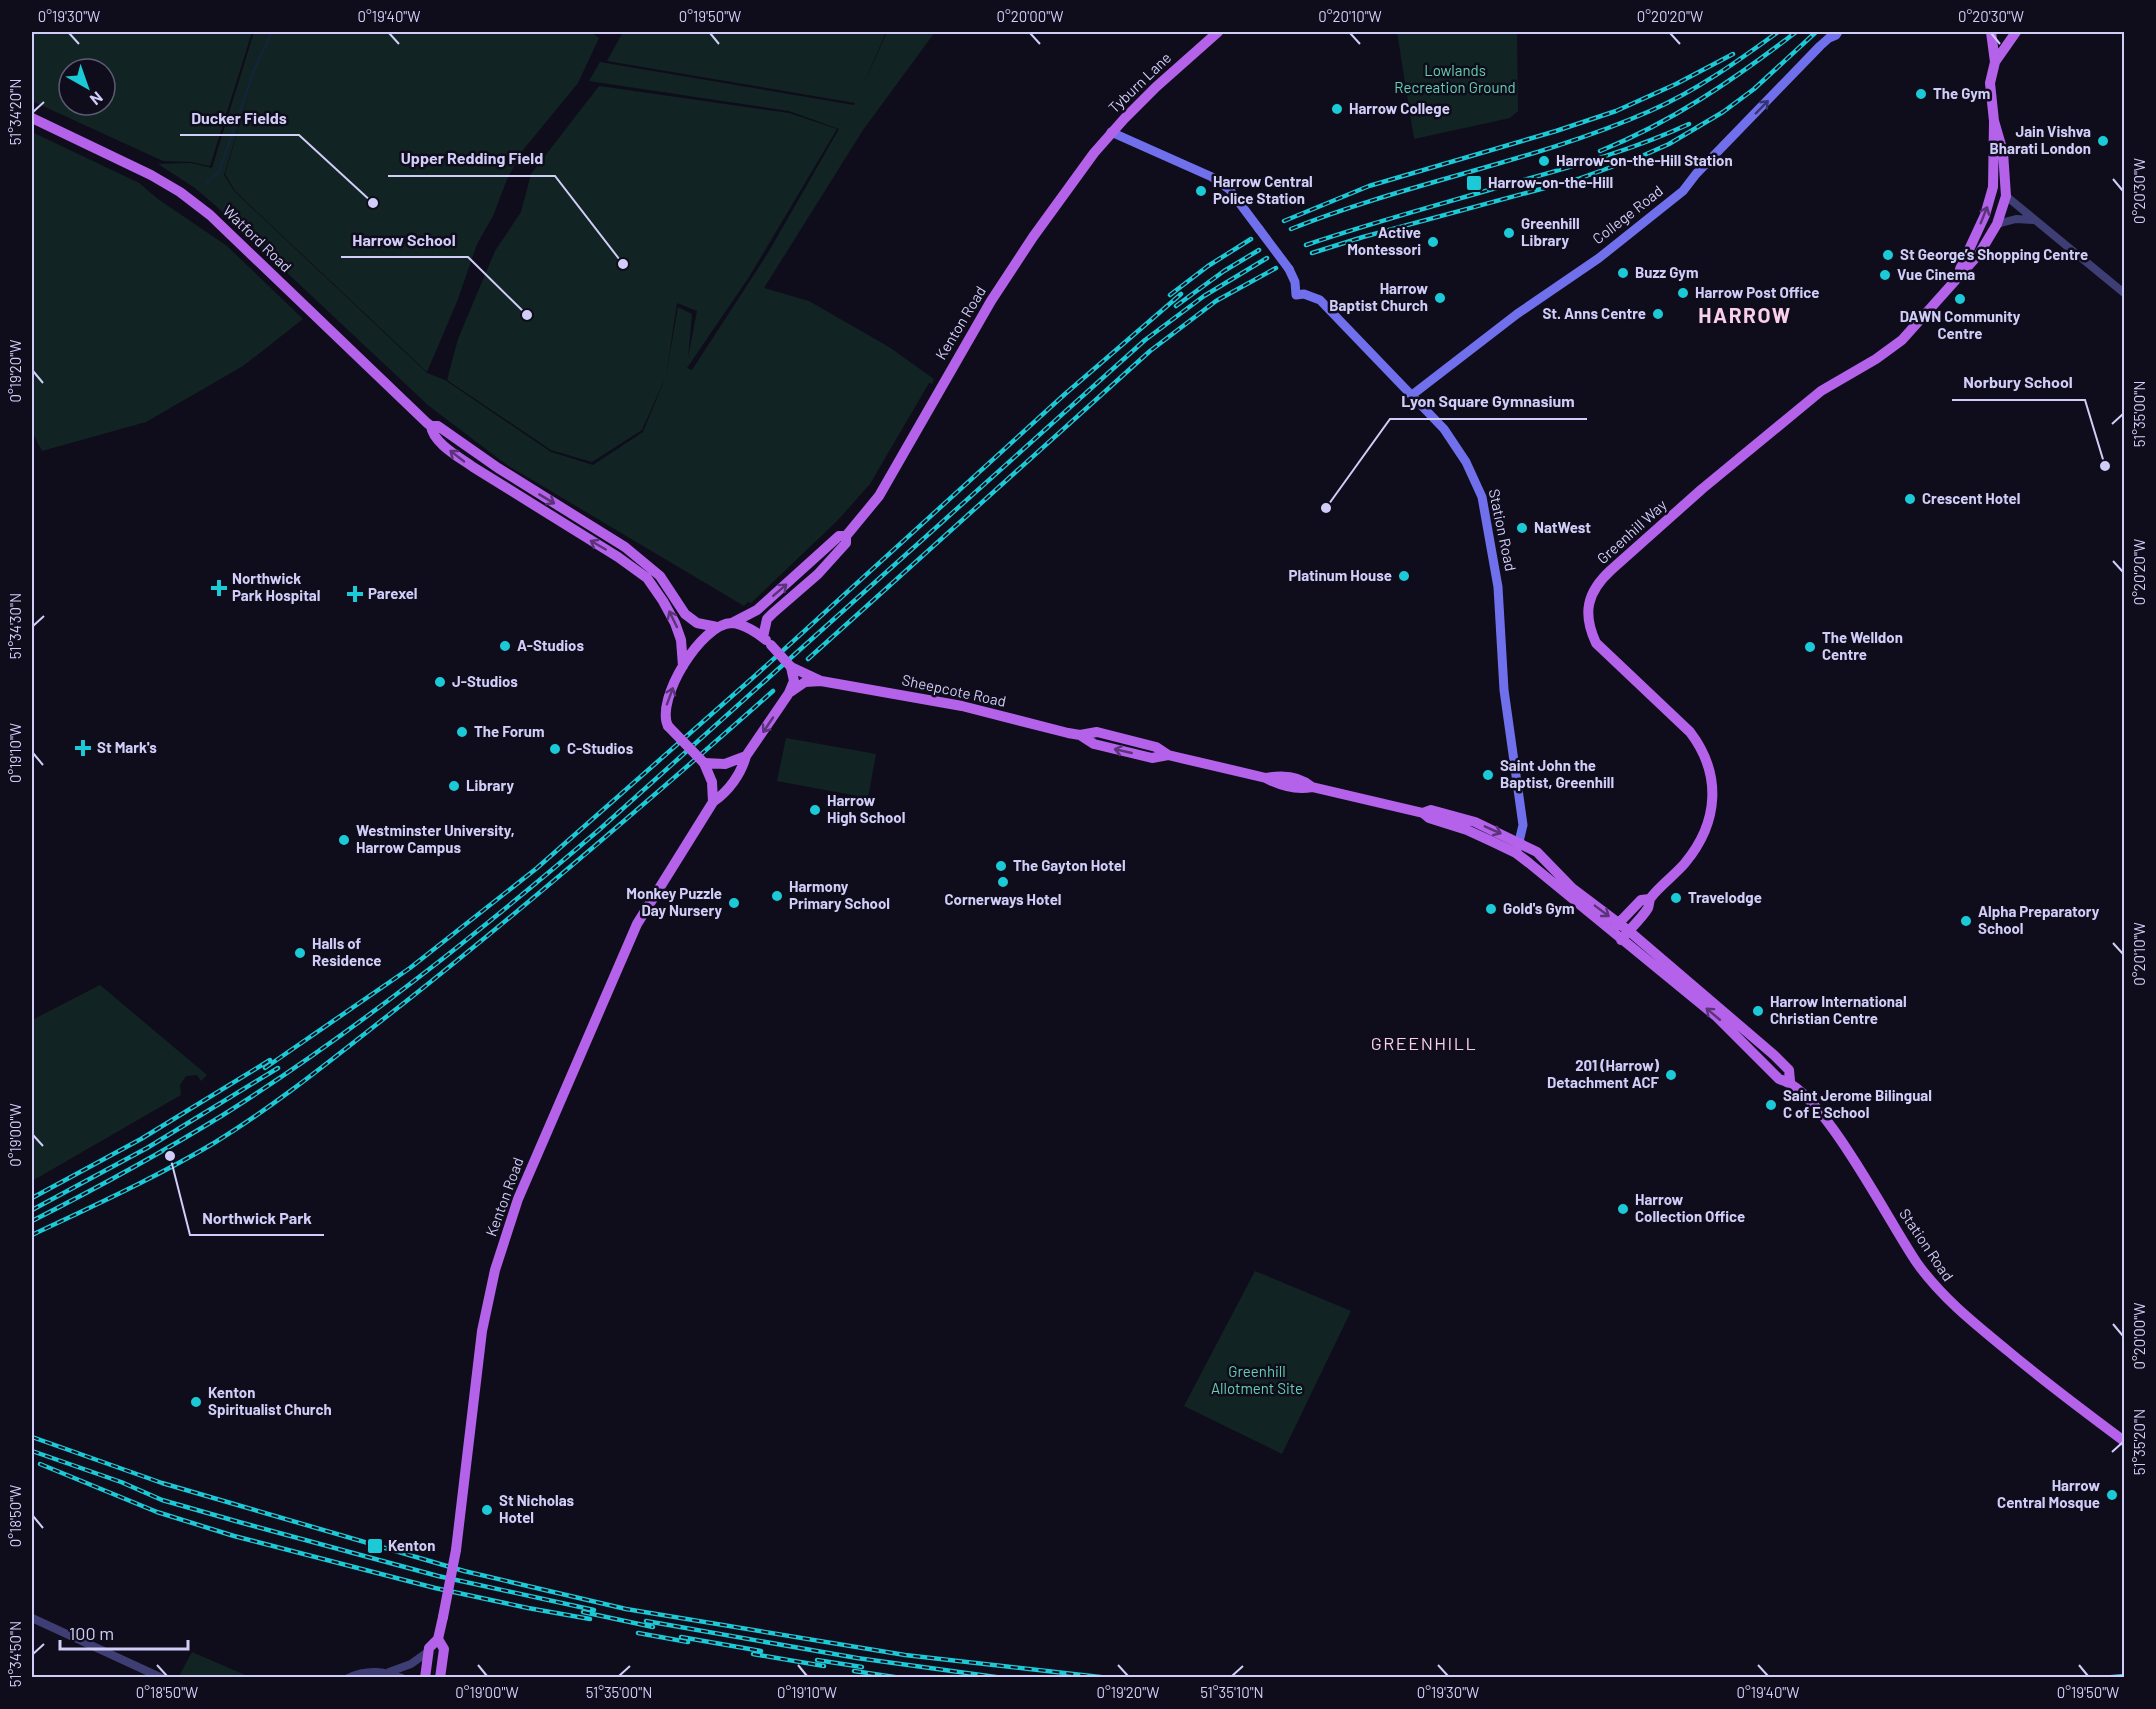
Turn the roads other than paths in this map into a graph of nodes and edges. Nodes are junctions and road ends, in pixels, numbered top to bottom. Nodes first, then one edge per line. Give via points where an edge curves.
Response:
1 (1218, 32) edge
2 (1991, 32) edge
3 (2016, 32) edge
4 (1837, 33) edge
5 (1995, 62) junction
6 (32, 118) edge
7 (1994, 121) junction
8 (1111, 132) junction
9 (2006, 196) junction
10 (2034, 220) junction
11 (1997, 224) junction
12 (1955, 279) junction
13 (2124, 293) edge
14 (1412, 395) junction
15 (431, 426) junction
16 (846, 536) junction
17 (732, 623) junction
18 (717, 627) junction
19 (767, 641) junction
20 (683, 666) junction
21 (791, 668) junction
22 (821, 681) junction
23 (789, 693) junction
24 (746, 756) junction
25 (704, 763) junction
26 (713, 802) junction
27 (1424, 813) junction
28 (1520, 843) junction
29 (1516, 854) junction
30 (1551, 875) junction
31 (1650, 899) junction
32 (1615, 928) junction
33 (1629, 931) junction
34 (1621, 940) junction
35 (1790, 1081) junction
36 (2124, 1441) edge
37 (32, 1618) edge
38 (438, 1639) junction
39 (429, 1651) junction
40 (388, 1672) junction
41 (162, 1677) edge
42 (348, 1677) edge
43 (402, 1677) edge
44 (425, 1677) edge
45 (440, 1677) edge

1 - 8 main road, Tyburn Lane
2 - 5 main road, Greenhill Way
3 - 5 main road, Greenhill Way
14 -> 4 main road, College Road via 1517,314 1574,277 1683,191 1820,46
5 - 7 main road, Greenhill Way via 1990,83
6 - 15 main road, Watford Road via 124,161 180,192 210,215
7 - 9 main road, Greenhill Way via 2003,152
12 -> 7 main road, Greenhill Way via 1985,215 1993,187
8 - 14 main road, Station Road, bridge via 1212,177 1229,189 1289,269 1296,295 1320,300
8 - 16 main road, Kenton Road via 991,301 879,496
9 - 10 street
9 - 11 main road, Greenhill Way
10 - 11 street
10 - 13 street
11 - 12 main road, Greenhill Way via 1978,254
12 - 31 main road, Greenhill Way via 1902,340 1821,391 1786,419 1611,570 1592,595 1587,615 1596,643 1690,732 1701,747 1710,772 1714,798 1700,842
14 - 28 main road, Station Road via 1458,448 1482,497 1498,589 1504,690 1523,825
15 -> 18 main road, Watford Road via 438,426 625,547 660,576 685,614 697,623
20 -> 15 main road, Watford Road via 675,623 647,578 454,454 432,433
17 -> 16 main road, Kenton Road via 757,610 839,536
16 - 19 main road, Kenton Road via 846,543 822,570 767,619
17 - 18 main road
17 - 19 main road via 749,628
18 - 20 main road via 701,640
19 - 21 main road, bridge
25 -> 20 main road, bridge via 665,721 664,712
21 - 22 main road, Sheepcote Road
21 - 23 main road via 794,681
22 - 23 main road, Sheepcote Road via 805,682
22 - 27 main road, Sheepcote Road via 962,706 1080,735 1094,744 1152,758 1168,754 1266,778 1291,778 1312,787
23 -> 24 main road
24 - 25 main road via 725,764
24 - 26 main road, Kenton Road via 723,795
25 - 26 main road via 712,782
26 - 38 main road, Kenton Road, bridge via 637,924 518,1200 495,1270 482,1331 456,1550
27 -> 28 main road, Sheepcote Road via 1431,810 1475,822
27 - 29 main road, Sheepcote Road
28 - 29 main road, Station Road
28 - 30 main road, Sheepcote Road via 1537,852
29 - 30 main road, Sheepcote Road
30 - 32 main road, Station Road via 1572,888
31 - 32 main road, Greenhill Way via 1641,900
31 - 33 main road, Greenhill Way via 1648,908
32 - 33 main road, Station Road
32 - 34 main road, Station Road
33 - 34 main road, Greenhill Way
33 - 35 main road, Station Road via 1774,1055 1789,1070
35 -> 34 main road, Station Road via 1779,1078 1717,1017
35 - 36 main road, Station Road via 1853,1157 1937,1289 2063,1397
37 - 41 street
38 - 39 main road, Kenton Road
38 - 45 main road, Kenton Road via 444,1649
39 - 40 street via 411,1664
39 - 44 main road, Kenton Road
40 - 42 street
40 - 43 street

